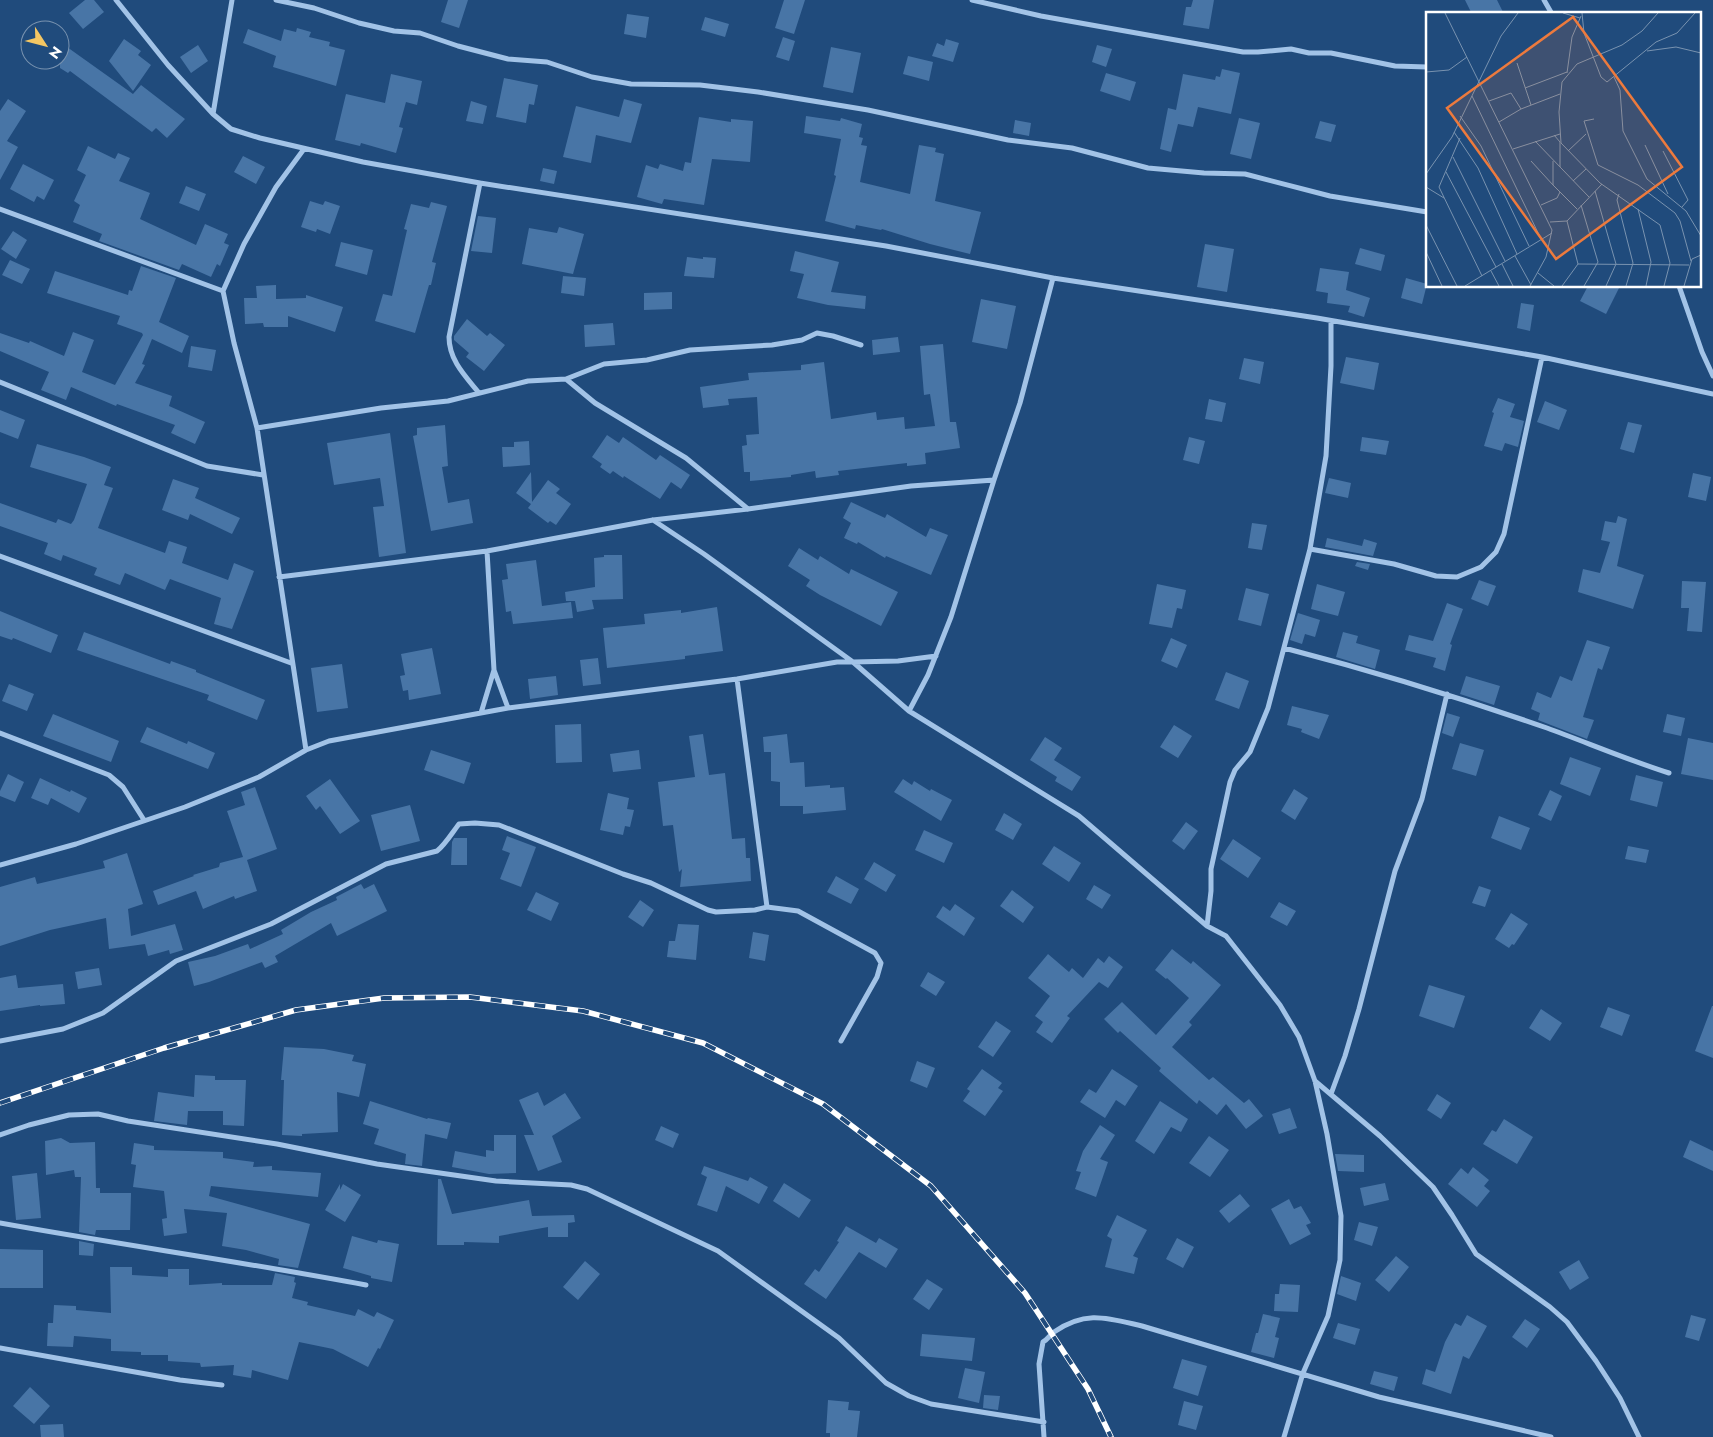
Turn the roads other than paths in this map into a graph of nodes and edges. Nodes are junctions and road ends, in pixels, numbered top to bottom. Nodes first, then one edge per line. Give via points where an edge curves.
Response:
1 (116, 0) edge
2 (232, 0) edge
3 (276, 0) edge
4 (972, 0) edge
5 (1544, 0) edge
6 (1551, 12) edge
7 (1426, 66) edge
8 (213, 114) junction
9 (304, 149) junction
10 (480, 183) junction
11 (0, 209) edge
12 (1426, 212) edge
13 (1052, 278) junction
14 (1680, 288) edge
15 (222, 291) junction
16 (1331, 321) junction
17 (860, 345) dead end
18 (1542, 357) junction
19 (1713, 376) edge
20 (566, 379) junction
21 (0, 382) edge
22 (479, 393) junction
23 (1713, 394) edge
24 (257, 428) junction
25 (264, 475) junction
26 (994, 480) junction
27 (748, 509) junction
28 (653, 520) junction
29 (1310, 550) junction
30 (487, 551) junction
31 (0, 556) edge
32 (279, 577) junction
33 (1284, 648) junction
34 (936, 656) junction
35 (853, 662) junction
36 (291, 663) junction
37 (494, 670) junction
38 (737, 679) junction
39 (1447, 694) junction
40 (508, 708) junction
41 (909, 711) junction
42 (481, 713) junction
43 (0, 733) edge
44 (306, 750) junction
45 (1669, 773) dead end
46 (144, 820) junction
47 (0, 865) edge
48 (767, 907) junction
49 (1207, 926) junction
50 (0, 1041) edge
51 (841, 1041) dead end
52 (1315, 1081) junction
53 (1331, 1094) junction
54 (0, 1135) edge
55 (0, 1223) edge
56 (366, 1285) dead end
57 (0, 1348) edge
58 (1303, 1374) junction
59 (222, 1385) dead end
60 (1044, 1422) junction
61 (1044, 1437) edge
62 (1284, 1437) edge
63 (1551, 1437) edge
64 (1639, 1437) edge

1 - 8 street via 168,65
2 - 8 street
3 - 12 street via 359,23 420,33 508,59 547,62 592,77 631,84 710,86 811,100 1008,140 1072,148 1148,168 1245,174 1330,196
4 - 7 street via 1041,16 1243,52 1291,49 1331,53 1395,66
5 - 6 street
8 - 9 street via 231,129
9 - 10 street
9 - 15 street via 276,187
10 - 13 street via 886,246
10 - 22 street via 449,337 454,361
11 - 15 street
13 - 16 street
13 - 26 street via 1020,403
14 - 19 street
15 - 24 street
16 - 18 street
16 - 29 street via 1326,456
17 - 20 street via 817,333 802,340 772,345 690,350 647,360 604,364
18 - 23 street
18 - 29 street via 1504,534 1496,552 1481,567 1457,576 1436,576 1394,564
20 - 22 street via 528,381
20 - 27 street via 594,404 686,458
21 - 25 street via 207,466
22 - 24 street via 448,401
24 - 25 street
25 - 32 street
26 - 27 street via 910,486
26 - 34 street
27 - 28 street
28 - 30 street
28 - 35 street
29 - 33 street
30 - 32 street
30 - 37 street
31 - 36 street
32 - 36 street
33 - 39 street
33 - 49 street via 1257,737 1230,782 1211,869
34 - 35 street
34 - 41 street
35 - 38 street
35 - 41 street
36 - 44 street
37 - 40 street
37 - 42 street
38 - 40 street
38 - 48 street
39 - 45 street
39 - 53 street via 1422,799 1395,871 1359,1009
40 - 42 street
41 - 49 street via 1080,816
42 - 44 street via 329,741
43 - 46 street via 109,776 123,787
44 - 46 street via 259,777
46 - 47 street via 76,844
48 - 50 street via 708,910 651,883 499,825 459,824 437,851 386,864 271,924 176,961 103,1013 63,1028
48 - 51 street via 798,911 875,953 881,963 878,976
49 - 52 street via 1226,936 1280,1005 1299,1037
52 - 53 street
52 - 58 street via 1341,1216 1340,1260 1328,1316
53 - 64 street via 1433,1187 1476,1254 1567,1322 1620,1398
54 - 60 street via 69,1115 98,1114 128,1122 277,1144 377,1164 496,1181 572,1185 588,1189 718,1251 839,1338 886,1383 909,1396 930,1404
55 - 56 street
57 - 59 street
58 - 60 street via 1142,1326 1089,1317 1074,1320 1043,1342 1039,1364
58 - 62 street
58 - 63 street via 1379,1397
60 - 61 street

